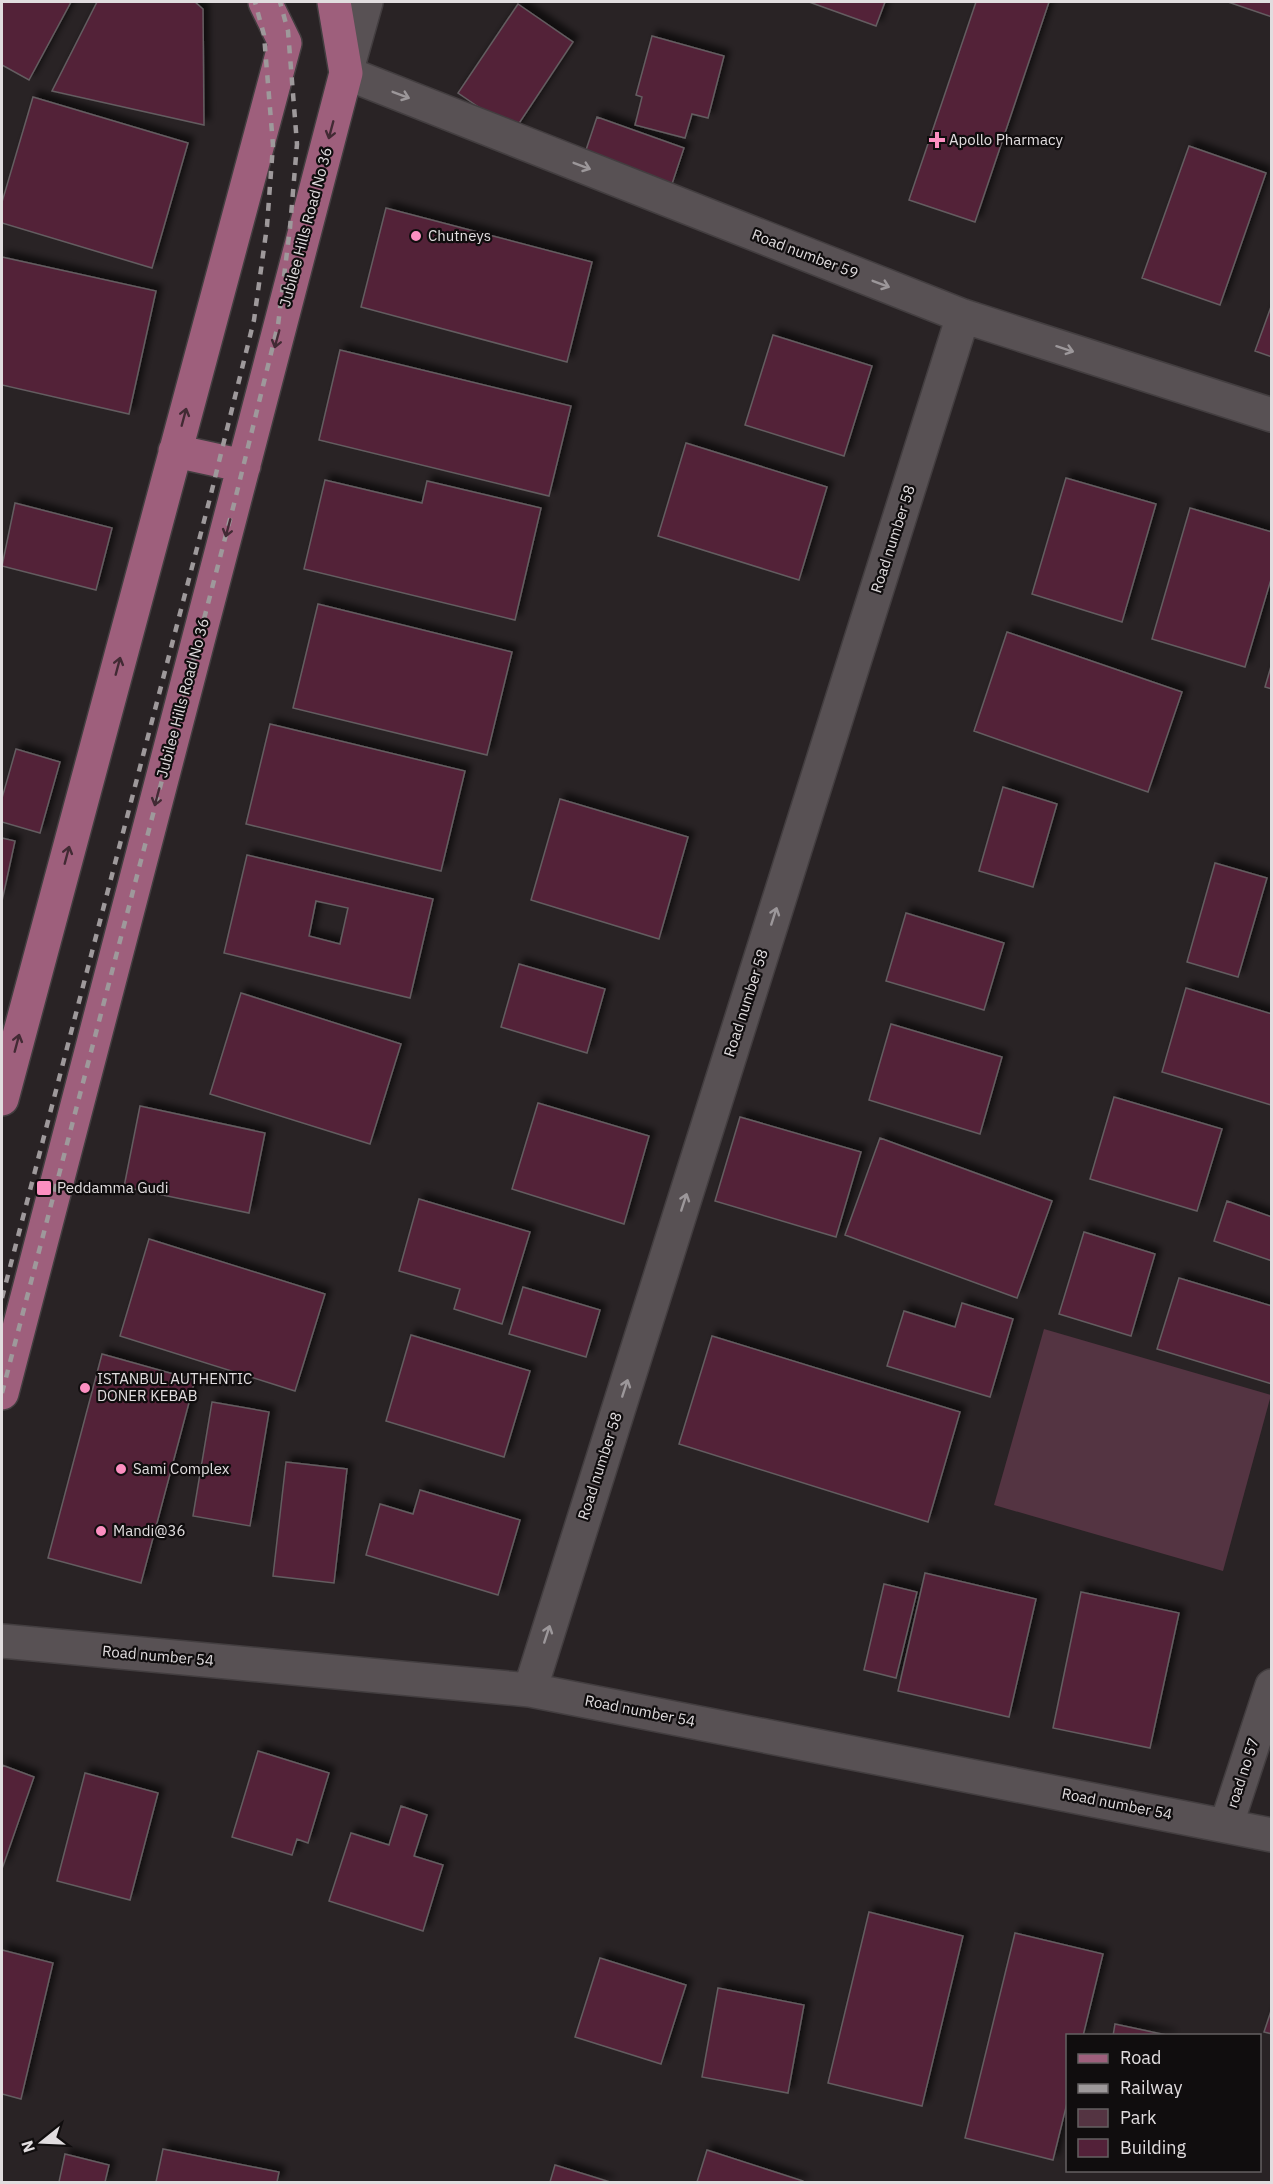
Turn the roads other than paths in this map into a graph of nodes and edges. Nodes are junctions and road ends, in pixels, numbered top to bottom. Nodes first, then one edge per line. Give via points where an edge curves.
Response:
1 (265, 2) edge
2 (334, 2) edge
3 (366, 2) edge
4 (346, 73) junction
5 (963, 316) junction
6 (1272, 415) edge
7 (175, 451) junction
8 (244, 466) junction
9 (2, 1100) edge
10 (2, 1392) edge
11 (2, 1641) edge
12 (1272, 1686) edge
13 (530, 1690) junction
14 (1226, 1826) junction
15 (1272, 1835) edge

7 -> 1 main road via 285,43
2 - 4 main road, Jubilee Hills Road No 36
3 - 4 street
4 -> 5 street, Road number 59
4 -> 8 main road, Jubilee Hills Road No 36
5 -> 6 street, Road number 59
13 -> 5 street, Road number 58
7 - 8 main road
9 -> 7 main road
8 -> 10 main road, Jubilee Hills Road No 36
11 - 13 street, Road number 54
12 - 14 street, road no 57
13 - 14 street, Road number 54
14 - 15 street, Road number 54

